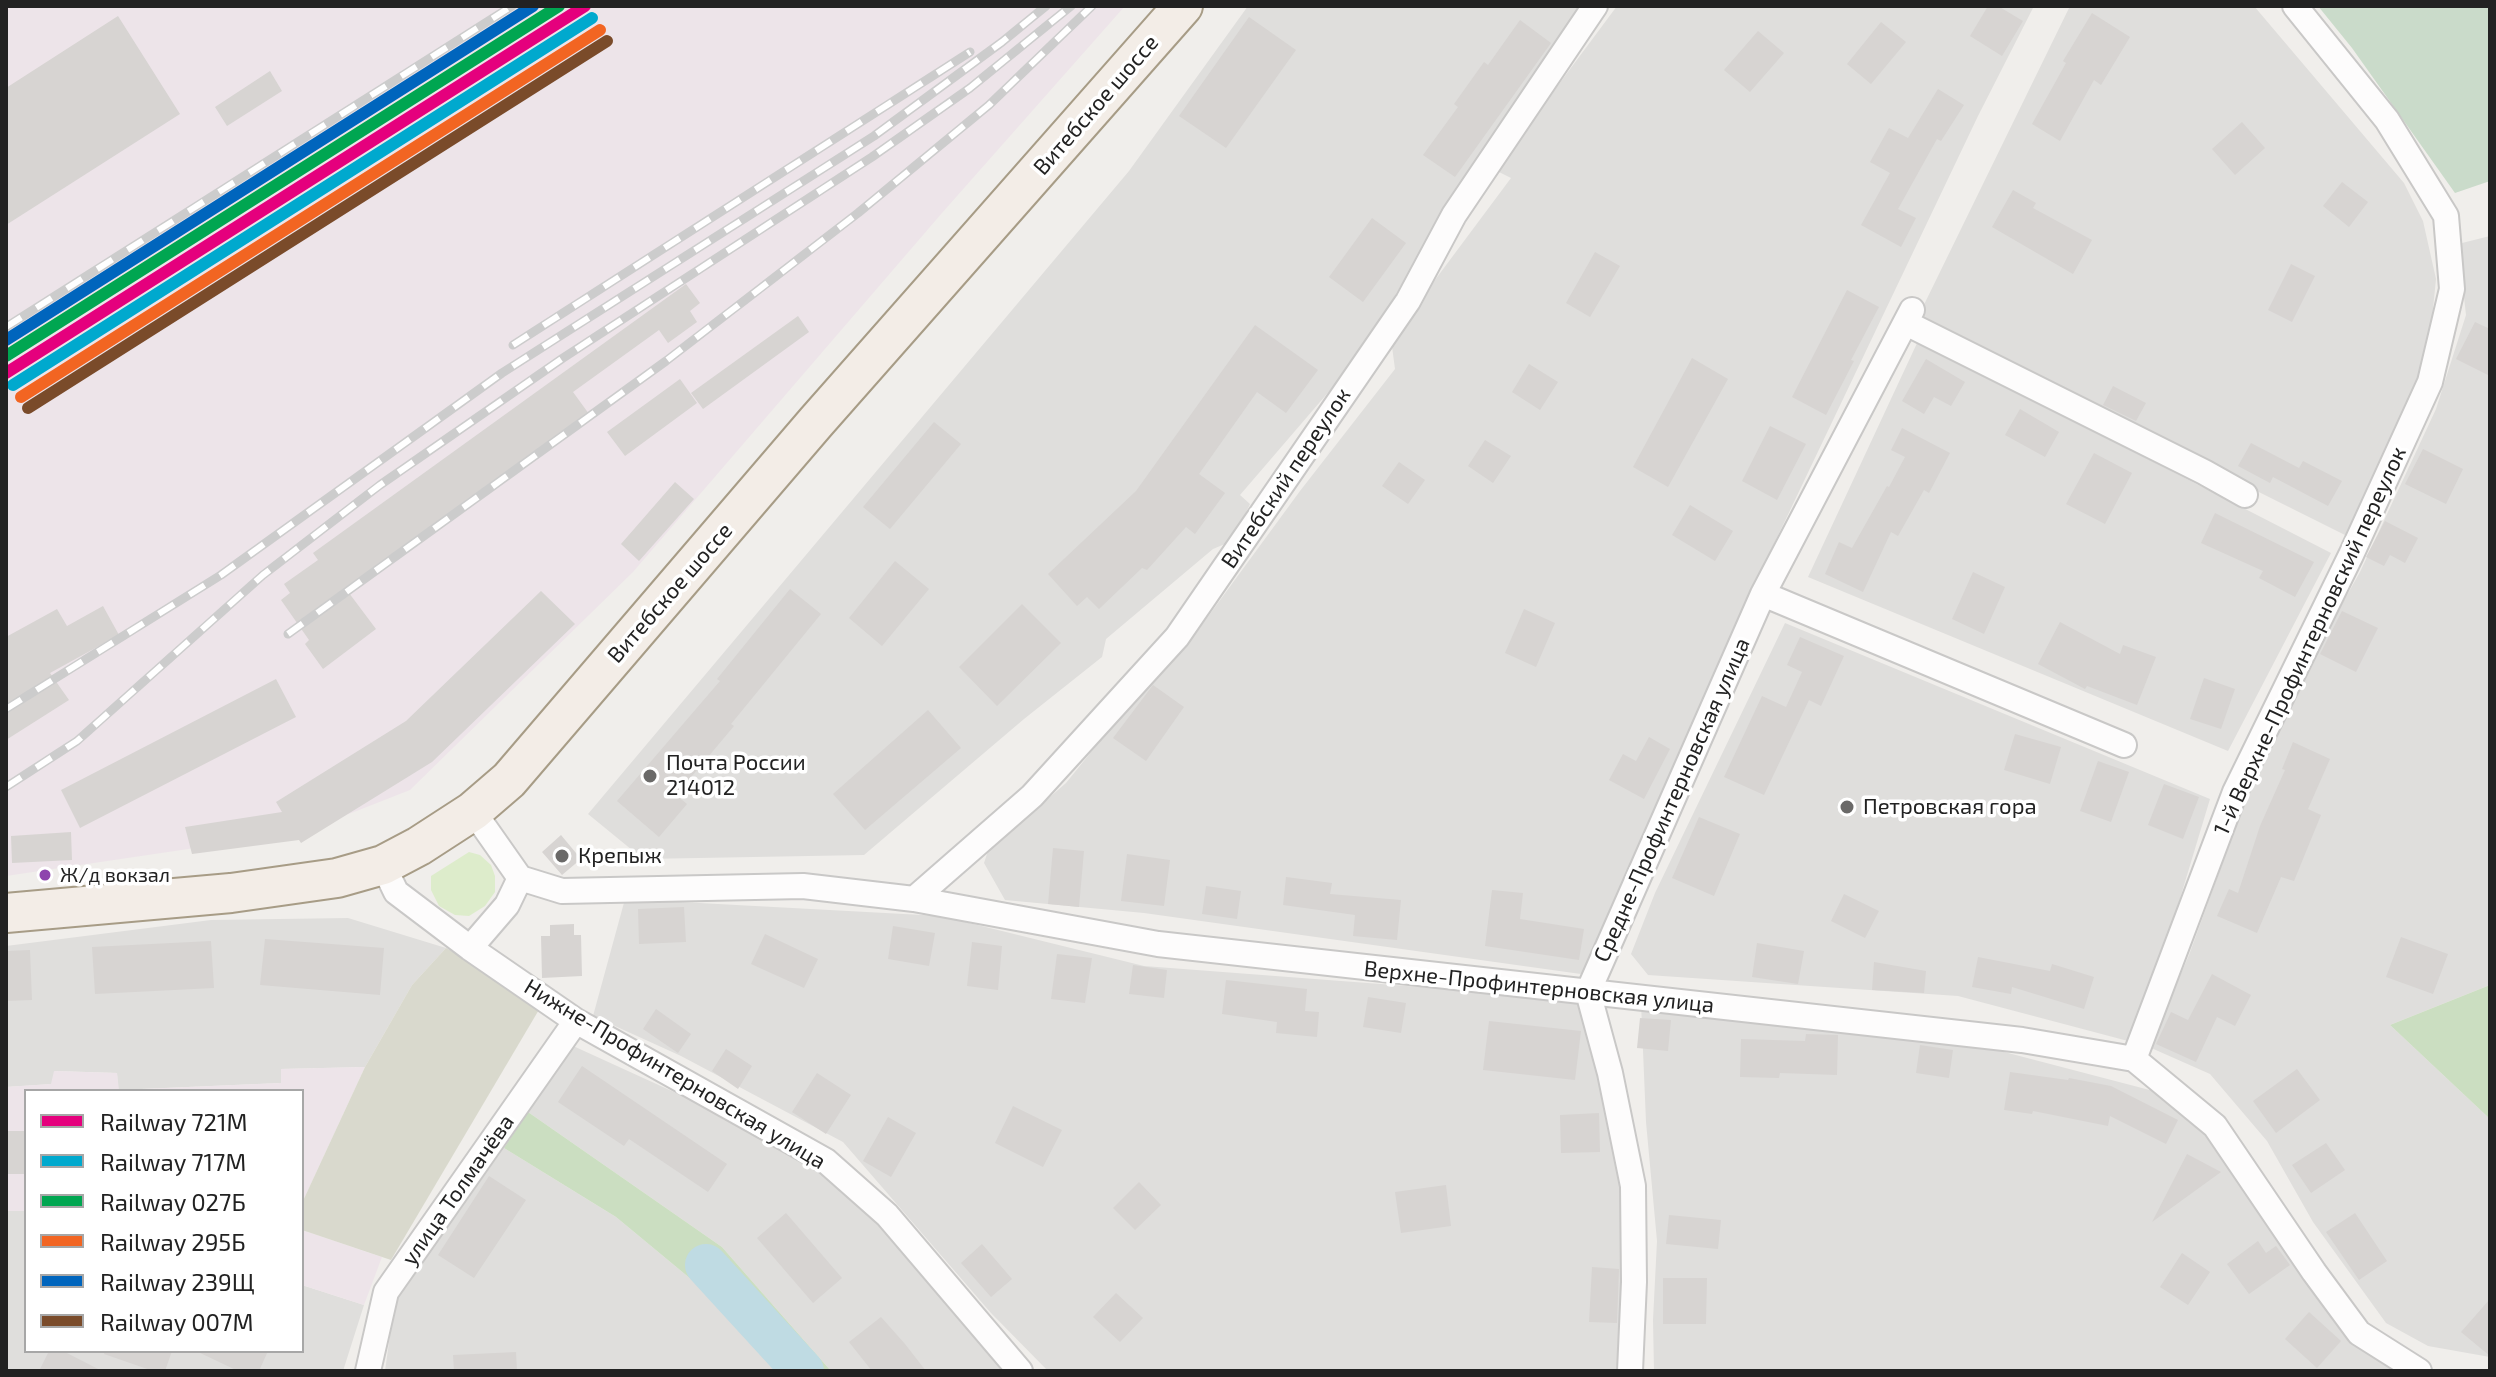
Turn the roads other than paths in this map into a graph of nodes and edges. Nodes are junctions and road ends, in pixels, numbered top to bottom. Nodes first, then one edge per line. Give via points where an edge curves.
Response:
1 (1183, 6) edge
2 (1595, 6) edge
3 (2295, 6) edge
4 (2245, 495) dead end
5 (1763, 594) junction
6 (2124, 745) dead end
7 (473, 811) junction
8 (383, 865) junction
9 (520, 878) junction
10 (914, 899) junction
11 (6, 913) edge
12 (470, 948) junction
13 (1588, 992) junction
14 (576, 1021) junction
15 (2134, 1059) junction
16 (368, 1371) edge
17 (1020, 1371) edge
18 (1630, 1371) edge
19 (2419, 1371) edge

1 - 7 main road, Витебское шоссе via 509,780
2 - 10 street, Витебский переулок via 1454,215 1408,301 1177,637 1032,796
3 - 15 street, 1-й Верхне-Профинтерновский переулок via 2387,120 2446,216 2452,289 2430,382 2235,792
4 - 5 street, Средне-Профинтерновская улица via 1909,317
5 - 6 street
5 - 13 street, Средне-Профинтерновская улица
7 - 8 main road, Витебское шоссе
7 - 9 street
8 - 11 main road, Витебское шоссе via 313,882 231,893
8 - 12 street, Нижне-Профинтерновская улица via 396,892
9 - 10 street, Верхне-Профинтерновская улица via 562,891 803,886
9 - 12 street via 507,905
10 - 13 street, Верхне-Профинтерновская улица via 1158,944
12 - 14 street, Нижне-Профинтерновская улица
13 - 15 street, Верхне-Профинтерновская улица via 2022,1040
13 - 18 street via 1633,1186
14 - 16 street, улица Толмачёва via 386,1292
14 - 17 street, Нижне-Профинтерновская улица via 826,1161 887,1215
15 - 19 street, Верхне-Профинтерновская улица via 2215,1126 2359,1333

